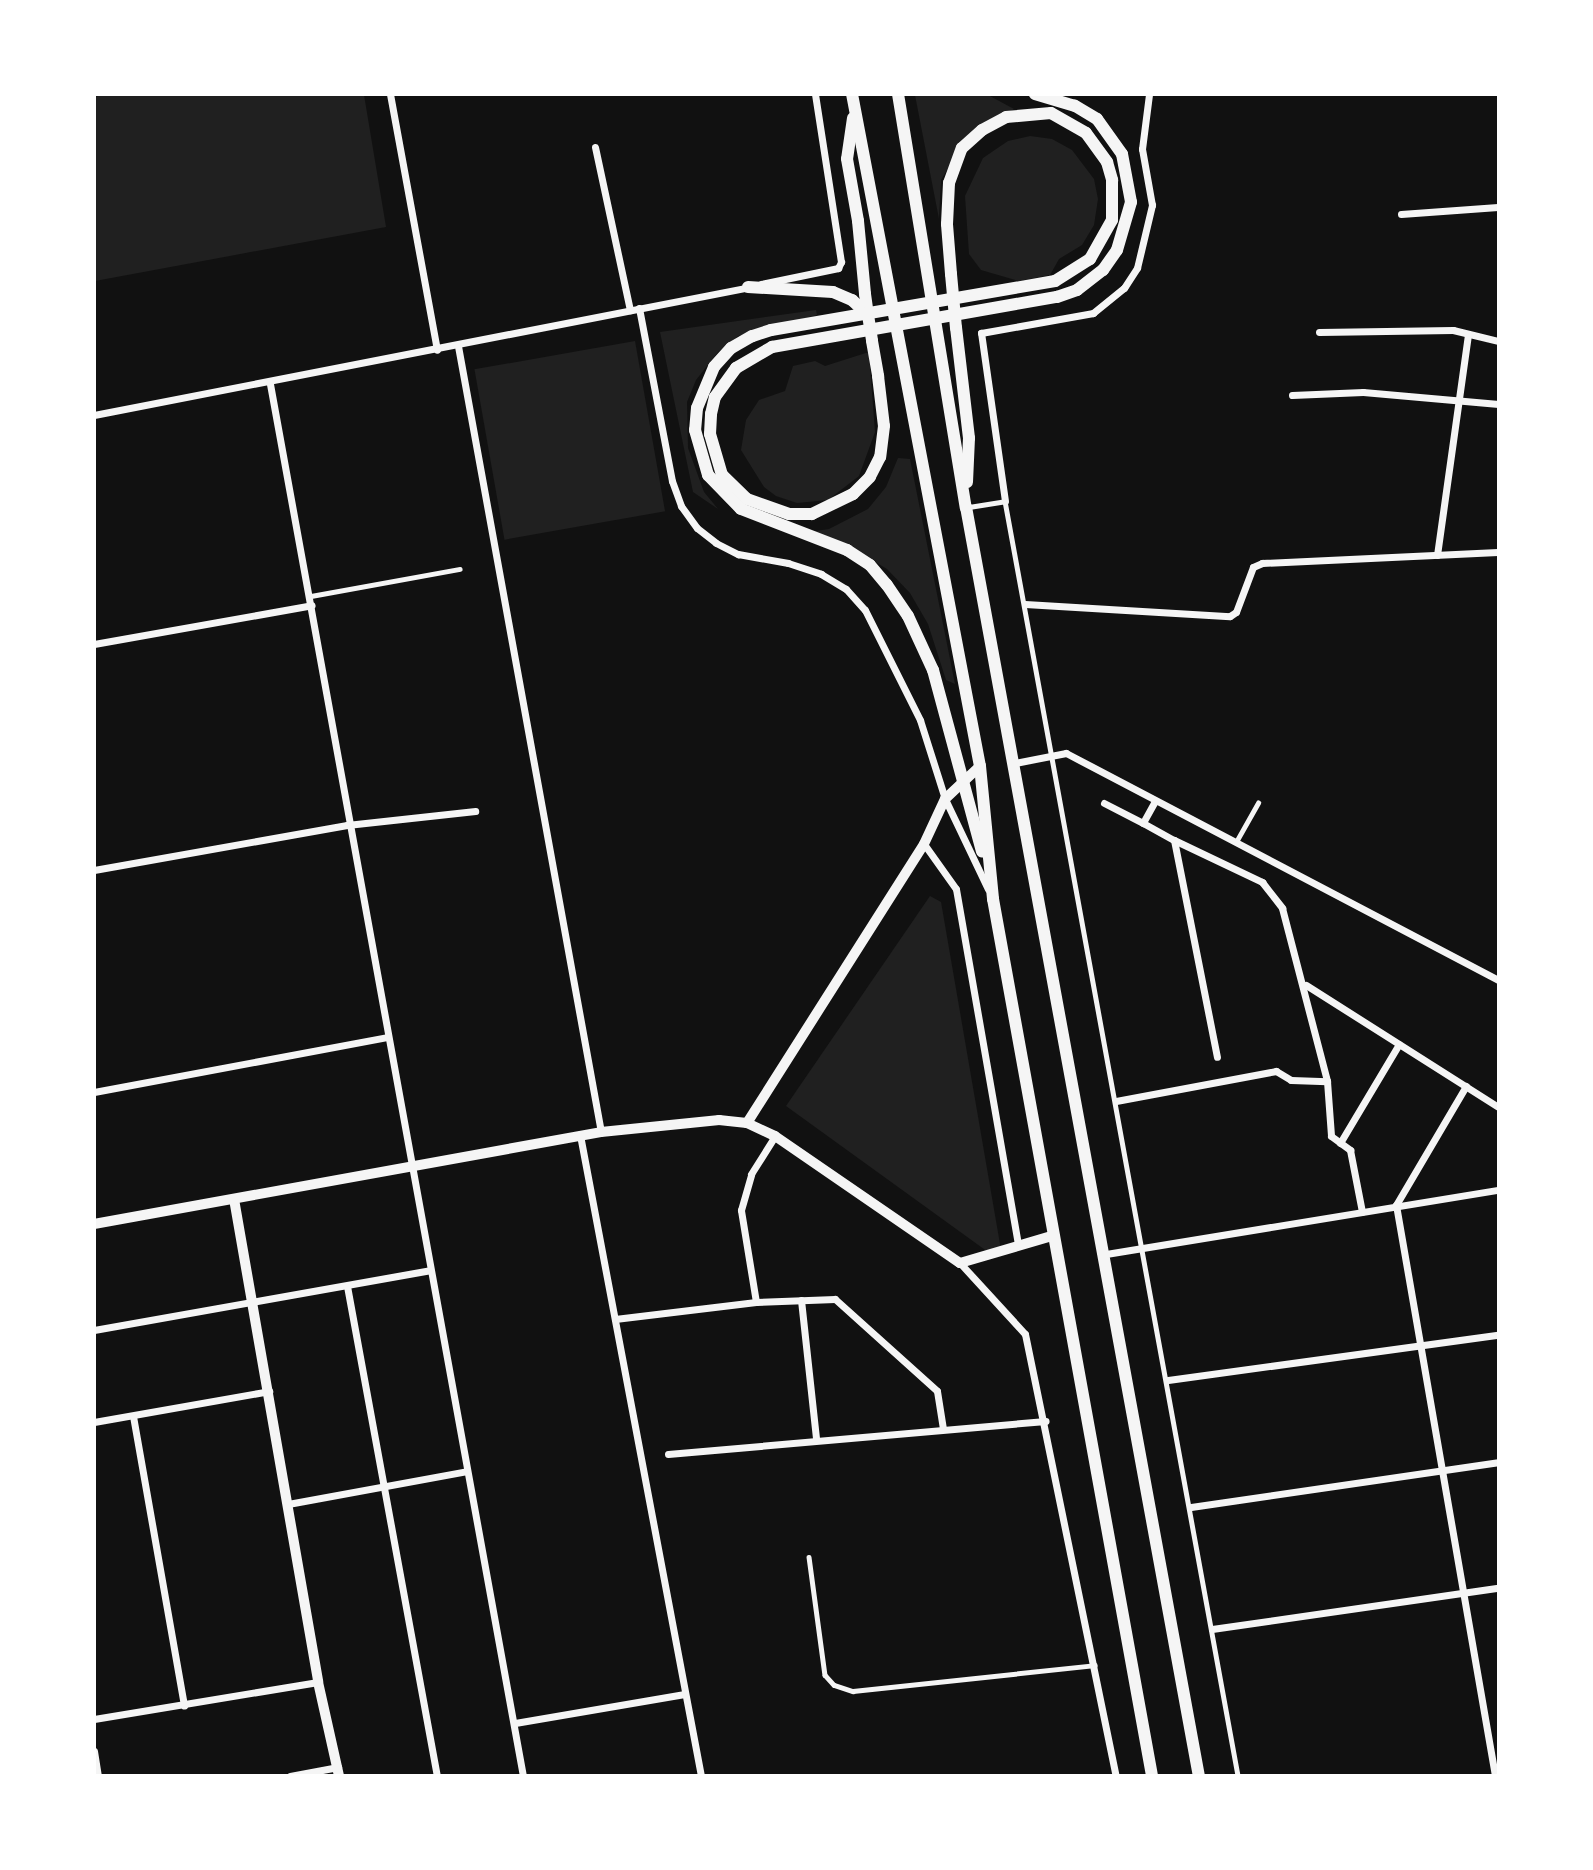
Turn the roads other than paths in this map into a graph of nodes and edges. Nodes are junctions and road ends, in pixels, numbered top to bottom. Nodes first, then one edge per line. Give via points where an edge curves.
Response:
1 (390, 94) edge
2 (816, 94) edge
3 (852, 94) edge
4 (898, 94) edge
5 (1035, 94) edge
6 (1149, 94) edge
7 (855, 110) junction
8 (595, 147) dead end
9 (1499, 207) edge
10 (1401, 214) dead end
11 (748, 287) junction
12 (639, 308) junction
13 (630, 310) junction
14 (868, 315) junction
15 (1319, 332) dead end
16 (1468, 334) junction
17 (1499, 341) edge
18 (458, 346) junction
19 (437, 350) junction
20 (270, 384) junction
21 (1292, 395) dead end
22 (1458, 402) junction
23 (1499, 404) edge
24 (94, 415) edge
25 (1005, 501) junction
26 (966, 507) junction
27 (1499, 552) edge
28 (1437, 555) junction
29 (460, 569) dead end
30 (310, 596) junction
31 (1025, 604) junction
32 (312, 606) junction
33 (94, 644) edge
34 (1055, 755) junction
35 (1015, 763) junction
36 (980, 765) junction
37 (966, 782) junction
38 (945, 799) junction
39 (1155, 801) junction
40 (1104, 803) dead end
41 (1258, 803) dead end
42 (475, 811) dead end
43 (1143, 823) junction
44 (347, 825) junction
45 (1174, 839) junction
46 (1236, 843) junction
47 (924, 844) junction
48 (94, 870) edge
49 (993, 899) junction
50 (1499, 980) edge
51 (1306, 985) junction
52 (387, 1037) junction
53 (1399, 1044) junction
54 (1216, 1057) dead end
55 (1327, 1081) junction
56 (1466, 1086) junction
57 (94, 1092) edge
58 (1116, 1101) junction
59 (1499, 1107) edge
60 (747, 1123) junction
61 (601, 1132) junction
62 (580, 1135) junction
63 (775, 1136) junction
64 (1340, 1143) junction
65 (412, 1166) junction
66 (1499, 1190) edge
67 (234, 1199) junction
68 (1396, 1205) junction
69 (1362, 1213) junction
70 (94, 1224) edge
71 (1052, 1236) junction
72 (1018, 1246) junction
73 (1145, 1249) junction
74 (1106, 1254) junction
75 (961, 1263) junction
76 (430, 1270) junction
77 (347, 1286) junction
78 (801, 1300) junction
79 (756, 1302) junction
80 (253, 1305) junction
81 (615, 1319) junction
82 (94, 1329) edge
83 (1499, 1335) edge
84 (1422, 1345) junction
85 (1168, 1380) junction
86 (269, 1391) junction
87 (133, 1416) junction
88 (1046, 1421) junction
89 (94, 1423) edge
90 (943, 1429) junction
91 (816, 1438) junction
92 (668, 1454) dead end
93 (1499, 1462) edge
94 (1443, 1469) junction
95 (467, 1471) junction
96 (384, 1485) junction
97 (288, 1504) junction
98 (1191, 1507) junction
99 (809, 1558) dead end
100 (1499, 1588) edge
101 (1465, 1592) junction
102 (1212, 1629) junction
103 (1096, 1664) junction
104 (318, 1682) junction
105 (685, 1694) junction
106 (184, 1706) junction
107 (94, 1719) edge
108 (515, 1723) junction
109 (94, 1751) edge
110 (338, 1771) edge
111 (98, 1776) edge
112 (290, 1776) edge
113 (437, 1776) edge
114 (523, 1776) edge
115 (701, 1776) edge
116 (1116, 1776) edge
117 (1152, 1776) edge
118 (1199, 1776) edge
119 (1238, 1776) edge
120 (1495, 1776) edge

1 - 19 street
2 - 11 street via 841,262 838,268
3 - 7 main road
4 - 26 main road
5 - 14 main road via 1075,106 1097,119 1122,153 1131,202 1117,250 1103,270 1077,290 1057,297 772,347 736,368 715,397 710,434 722,475 747,499 789,514 812,514 853,494 870,477 880,457 884,426
6 - 25 street via 1142,149 1152,205 1137,268 1124,288 1093,313 981,333
7 - 14 main road via 847,159
7 - 36 main road
8 - 13 street
9 - 10 street
11 - 12 street
11 - 14 main road via 833,292 852,300
12 - 13 street
12 - 38 street via 672,481 681,506 716,543 738,554 821,574 846,589 865,610 920,720
13 - 18 street
15 - 16 street
16 - 17 street
16 - 22 street
18 - 19 street
18 - 61 street
19 - 20 street
20 - 24 street
20 - 30 street
21 - 22 street via 1363,392
22 - 23 street
22 - 28 street
25 - 26 lane
25 - 31 lane
26 - 35 main road
26 - 37 main road via 968,439 947,224 948,183 962,148 982,130 1006,117 1051,113 1086,133 1107,162 1114,200 1102,241 1090,259 1055,281 771,330 732,348 704,388 695,430 708,475 741,509 822,537 879,575 908,616 933,670
27 - 28 street
28 - 31 street via 1262,563 1253,567 1236,612 1230,616
29 - 30 lane
30 - 32 street
31 - 34 lane
32 - 33 street
32 - 44 street
34 - 35 street
34 - 39 street via 1066,753
34 - 58 lane
35 - 74 main road
36 - 37 street
36 - 49 main road
37 - 38 street
37 - 49 main road
38 - 47 street
38 - 49 street
39 - 43 street
39 - 46 street
40 - 43 street
41 - 46 lane
42 - 44 street
43 - 45 street
44 - 48 street
44 - 52 street
45 - 51 street via 1262,882 1282,908
45 - 54 street
46 - 50 street
47 - 60 street
47 - 72 street via 957,889
49 - 71 main road
51 - 53 street
51 - 55 street
52 - 57 street
52 - 65 street
53 - 56 street
53 - 64 street
55 - 58 street via 1291,1080 1276,1071
55 - 64 street via 1331,1136
56 - 59 street
56 - 68 street
58 - 73 lane
60 - 61 street via 719,1119
60 - 63 street
61 - 62 street
62 - 65 street
62 - 81 street
63 - 75 street
63 - 79 street via 751,1174 741,1210
64 - 69 street via 1350,1150
65 - 67 street
65 - 76 street
66 - 68 street
67 - 70 street
67 - 80 street
68 - 69 street
68 - 84 street
69 - 73 street
71 - 72 street
71 - 117 main road
72 - 75 street
73 - 74 street
73 - 85 lane
74 - 118 main road
75 - 88 street via 1025,1334
76 - 77 street
76 - 95 street
77 - 80 street
77 - 96 street
78 - 79 street
78 - 90 street via 835,1299 871,1331 937,1391
78 - 91 street
79 - 81 street
80 - 82 street
80 - 86 street
81 - 105 street
83 - 84 street
84 - 85 street
84 - 94 street
85 - 98 lane
86 - 87 street
86 - 97 street
87 - 89 street
87 - 106 street
88 - 90 street
88 - 103 street
90 - 91 street
91 - 92 street
93 - 94 street
94 - 98 street
94 - 101 street
95 - 96 street
95 - 108 street
96 - 97 street
96 - 113 street
97 - 104 street
98 - 102 lane
99 - 103 lane via 825,1675 834,1685 853,1691
100 - 101 street
101 - 102 street
101 - 120 street
102 - 119 lane
103 - 116 street
104 - 106 street
104 - 110 street
105 - 108 street
105 - 115 street
106 - 107 street
108 - 114 street
109 - 111 street
110 - 112 street

